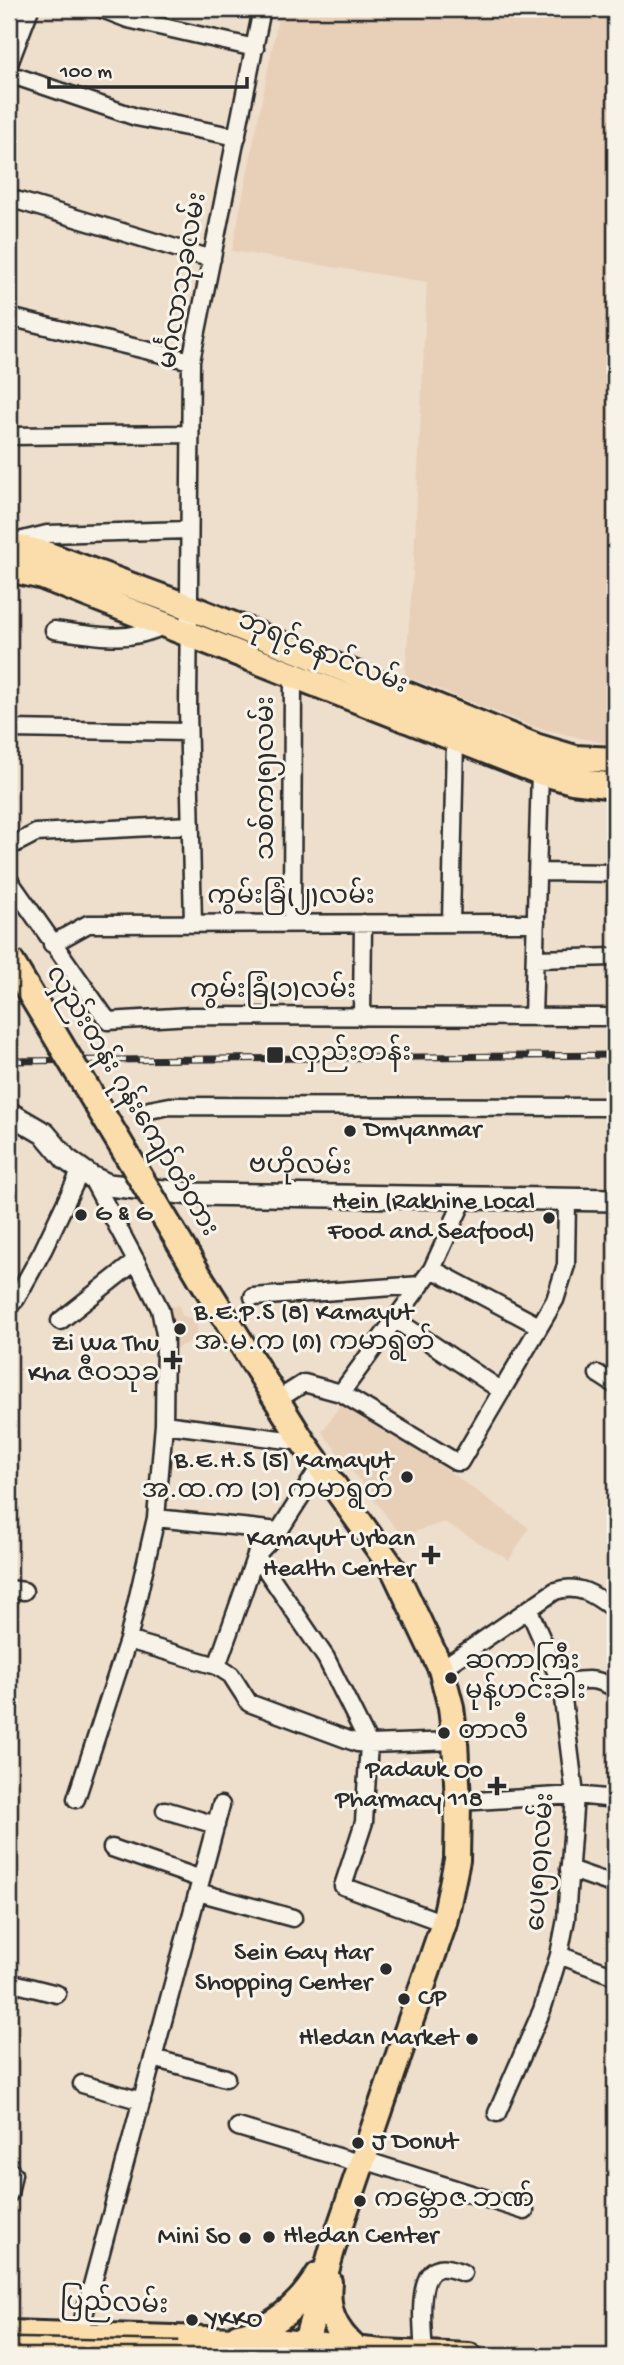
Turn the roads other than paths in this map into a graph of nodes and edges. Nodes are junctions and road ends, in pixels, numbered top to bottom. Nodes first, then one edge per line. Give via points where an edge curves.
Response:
1 (30, 9) edge
2 (102, 9) edge
3 (262, 9) edge
4 (255, 48) junction
5 (9, 64) edge
6 (9, 75) edge
7 (237, 137) junction
8 (9, 198) edge
9 (212, 259) junction
10 (9, 317) edge
11 (191, 360) junction
12 (190, 434) junction
13 (9, 436) edge
14 (189, 530) junction
15 (9, 544) edge
16 (9, 569) edge
17 (189, 607) junction
18 (165, 625) junction
19 (54, 630) dead end
20 (190, 634) junction
21 (288, 665) junction
22 (9, 729) edge
23 (188, 732) junction
24 (464, 735) junction
25 (615, 761) edge
26 (540, 772) junction
27 (615, 786) edge
28 (190, 825) junction
29 (9, 847) edge
30 (537, 872) junction
31 (615, 873) edge
32 (9, 880) edge
33 (292, 922) junction
34 (193, 923) junction
35 (363, 923) junction
36 (451, 923) junction
37 (536, 923) junction
38 (52, 944) junction
39 (615, 957) edge
40 (9, 958) edge
41 (535, 959) junction
42 (362, 1017) junction
43 (533, 1017) junction
44 (615, 1017) edge
45 (615, 1107) edge
46 (149, 1110) dead end
47 (9, 1112) edge
48 (86, 1173) junction
49 (464, 1199) junction
50 (567, 1199) junction
51 (615, 1200) edge
52 (136, 1261) junction
53 (432, 1269) junction
54 (421, 1285) junction
55 (253, 1297) dead end
56 (9, 1306) edge
57 (396, 1320) junction
58 (60, 1321) dead end
59 (539, 1326) junction
60 (598, 1374) dead end
61 (615, 1385) edge
62 (502, 1391) junction
63 (341, 1393) junction
64 (277, 1400) junction
65 (164, 1424) junction
66 (303, 1442) junction
67 (321, 1465) junction
68 (156, 1518) junction
69 (279, 1531) junction
70 (257, 1555) junction
71 (529, 1609) junction
72 (615, 1610) edge
73 (128, 1640) junction
74 (217, 1666) junction
75 (441, 1669) junction
76 (561, 1683) junction
77 (615, 1689) edge
78 (455, 1741) junction
79 (369, 1744) junction
80 (575, 1795) junction
81 (76, 1799) dead end
82 (615, 1799) edge
83 (458, 1802) junction
84 (221, 1805) dead end
85 (165, 1810) dead end
86 (216, 1825) junction
87 (112, 1848) dead end
88 (569, 1869) junction
89 (200, 1885) junction
90 (615, 1885) edge
91 (293, 1918) dead end
92 (443, 1923) junction
93 (559, 1955) junction
94 (615, 1976) edge
95 (9, 1982) edge
96 (57, 1994) dead end
97 (153, 2058) junction
98 (226, 2078) dead end
99 (82, 2084) dead end
100 (142, 2101) junction
101 (497, 2113) dead end
102 (238, 2127) dead end
103 (363, 2162) junction
104 (9, 2170) edge
105 (9, 2194) edge
106 (525, 2211) dead end
107 (332, 2250) junction
108 (463, 2273) dead end
109 (9, 2333) edge
110 (216, 2340) junction
111 (70, 2341) edge
112 (355, 2348) junction
113 (303, 2351) edge
114 (9, 2353) edge
115 (424, 2354) junction
116 (179, 2356) edge
117 (279, 2356) edge
118 (469, 2356) edge

1 - 5 street
2 - 4 street
3 - 4 street, မင်္ဂလာသုခလမ်း
4 - 7 street, မင်္ဂလာသုခလမ်း
6 - 7 street via 136,117
7 - 9 street, မင်္ဂလာသုခလမ်း
8 - 9 street
9 - 11 street, မင်္ဂလာသုခလမ်း
10 - 11 street
11 - 12 street, မင်္ဂလာသုခလမ်း
12 - 13 street
12 - 14 street, မင်္ဂလာသုခလမ်း
14 - 15 street via 47,534
14 - 17 street, မင်္ဂလာသုခလမ်း
15 - 17 main road, ဘုရင့်နောင်လမ်း
16 - 18 main road, ဘုရင့်နောင်လမ်း via 43,577
17 - 20 street, မင်္ဂလာသုခလမ်း
17 - 21 main road, ဘုရင့်နောင်လမ်း
18 - 19 street via 146,634 116,638
18 - 20 main road, ဘုရင့်နောင်လမ်း
20 - 21 main road, ဘုရင့်နောင်လမ်း
20 - 23 street, မင်္ဂလာသုခလမ်း
21 - 24 main road, ဘုရင့်နောင်လမ်း via 375,695
21 - 33 street, သစ်က(၅)လမ်း
22 - 23 street
23 - 28 street, မင်္ဂလာသုခလမ်း
24 - 25 main road, ဘုရင့်နောင်လမ်း via 535,746 575,758
24 - 26 main road, ဘုရင့်နောင်လမ်း
24 - 36 street
26 - 27 main road, ဘုရင့်နောင်လမ်း
26 - 30 street
28 - 29 street via 36,833
28 - 34 street, မင်္ဂလာသုခလမ်း
30 - 31 street
30 - 37 street
32 - 38 street
33 - 34 street, ကွမ်းခြံ(၂)လမ်း
33 - 35 street, ကွမ်းခြံ(၂)လမ်း
34 - 38 street, ကွမ်းခြံ(၂)လမ်း via 88,924
35 - 36 street, ကွမ်းခြံ(၂)လမ်း
35 - 42 street
36 - 37 street, ကွမ်းခြံ(၂)လမ်း
37 - 41 street
38 - 42 street, ကွမ်းခြံ(၁)လမ်း via 108,1021 191,1016
39 - 41 street
40 - 64 main road, လှည်းတန်း ဂုန်းကျော်တံတား, bridge
41 - 43 street
42 - 43 street, ကွမ်းခြံ(၁)လမ်း
43 - 44 street, ကွမ်းခြံ(၁)လမ်း
45 - 46 street via 182,1106
47 - 48 main road, ဗဟိုလမ်း via 45,1134 66,1159
48 - 49 main road, ဗဟိုလမ်း via 108,1185 192,1194
48 - 52 street
48 - 56 street
49 - 50 main road, ဗဟိုလမ်း
49 - 53 street
50 - 51 main road, ဗဟိုလမ်း
50 - 59 street via 566,1265 555,1300
52 - 58 street
52 - 65 street via 160,1309 165,1334
53 - 54 street
53 - 59 street
54 - 55 street
54 - 57 street
57 - 62 street
57 - 63 street
59 - 62 street
60 - 61 street
62 - 63 street via 458,1463
63 - 64 street via 304,1383
64 - 66 main road, လှည်းတန်း ဂုန်းကျော်တံတား
65 - 66 street
65 - 68 street
66 - 67 main road, လှည်းတန်း ဂုန်းကျော်တံတား
67 - 69 street
67 - 75 main road, လှည်းတန်း ဂုန်းကျော်တံတား via 395,1572
68 - 69 street
68 - 73 street
69 - 70 street
70 - 74 street
70 - 79 street via 327,1658
71 - 72 street via 555,1591 572,1588 595,1595
71 - 75 street
71 - 76 street, ပေ(၅၀)လမ်း
73 - 74 street
73 - 81 street
74 - 79 street via 231,1675 248,1703
75 - 78 main road, လှည်းတန်း ဂုန်းကျော်တံတား
76 - 77 street via 591,1678
76 - 80 street, ပေ(၅၀)လမ်း
78 - 79 street
78 - 83 main road, လှည်းတန်း ဂုန်းကျော်တံတား
79 - 92 street via 364,1822 343,1886
80 - 82 street
80 - 83 street
80 - 88 street, ပေ(၅၀)လမ်း
83 - 92 main road, လှည်းတန်း ဂုန်းကျော်တံတား via 457,1860
84 - 86 street
85 - 86 street
86 - 89 street
87 - 89 street
88 - 90 street
88 - 93 street, ပေ(၅၀)လမ်း
89 - 91 street
89 - 97 street
92 - 103 main road, လှည်းတန်း ဂုန်းကျော်တံတား
93 - 94 street
93 - 101 street, ပေ(၅၀)လမ်း via 542,2010
95 - 96 street
97 - 98 street
97 - 100 street
99 - 100 street
100 - 111 street
102 - 103 street
103 - 106 street
103 - 107 main road, လှည်းတန်း ဂုန်းကျော်တံတား
104 - 105 street via 13,2175
107 - 110 main road via 304,2297 278,2319 243,2336
107 - 112 main road via 329,2310 333,2323
107 - 113 main road
108 - 115 street via 446,2267 426,2277
109 - 111 main road, ပြည်လမ်း
110 - 111 main road, ပြည်လမ်း
110 - 113 main road, ပြည်လမ်း via 274,2341
110 - 117 main road, ပြည်လမ်း
112 - 113 main road, ပြည်လမ်း
112 - 115 main road, ပြည်လမ်း
114 - 116 highway, bridge
115 - 118 main road, ပြည်လမ်း

